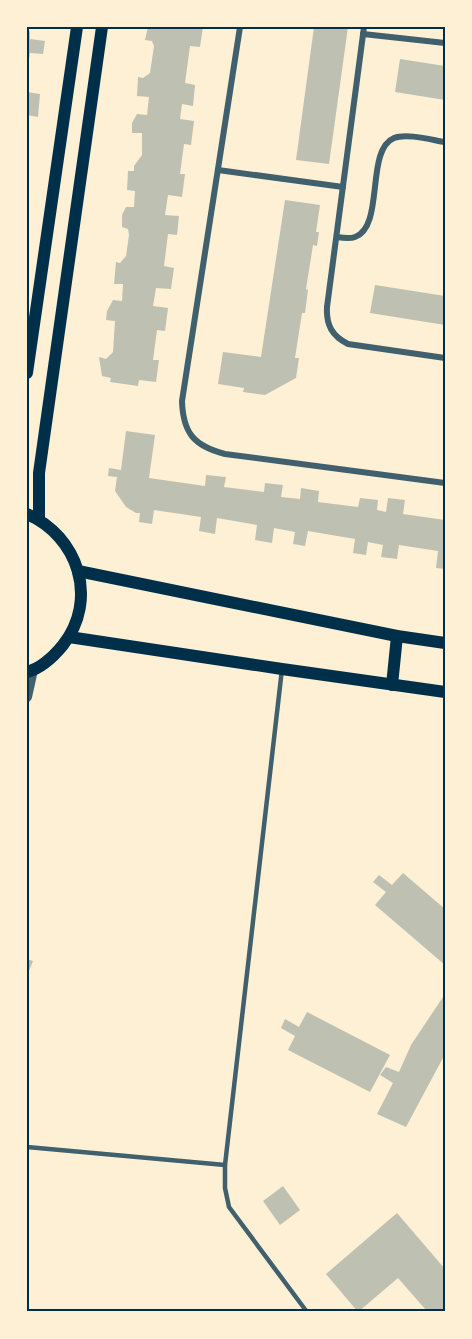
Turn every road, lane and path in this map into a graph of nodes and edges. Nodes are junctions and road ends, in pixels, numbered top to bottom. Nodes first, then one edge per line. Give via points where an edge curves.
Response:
1 (77, 27) edge
2 (102, 27) edge
3 (240, 27) edge
4 (364, 31) edge
5 (445, 43) edge
6 (445, 142) edge
7 (218, 170) junction
8 (343, 187) junction
9 (337, 237) junction
10 (445, 358) edge
11 (27, 373) edge
12 (445, 483) edge
13 (27, 514) edge
14 (39, 519) junction
15 (78, 572) junction
16 (398, 636) junction
17 (69, 637) junction
18 (445, 643) edge
19 (282, 669) junction
20 (30, 671) edge
21 (392, 685) junction
22 (445, 692) edge
23 (27, 697) edge
24 (27, 1147) edge
25 (225, 1165) junction
26 (307, 1312) edge

1 - 11 main road
2 - 14 main road via 39,473
3 - 7 street
4 - 5 street
4 - 8 street
6 - 9 street via 403,136 387,143 381,153 365,229 355,237
7 - 8 street
7 - 12 street via 182,401 182,416 188,430 210,450 225,454
8 - 9 street
9 - 10 street via 327,316 328,326 339,340
13 - 14 main road
14 - 15 main road via 57,533
15 - 16 main road
15 - 17 main road via 80,605
16 - 18 main road
16 - 21 main road
17 - 19 main road
17 - 20 main road via 54,656
19 - 21 main road
19 - 25 lane
20 - 23 street
21 - 22 main road
24 - 25 lane
25 - 26 lane via 229,1207

